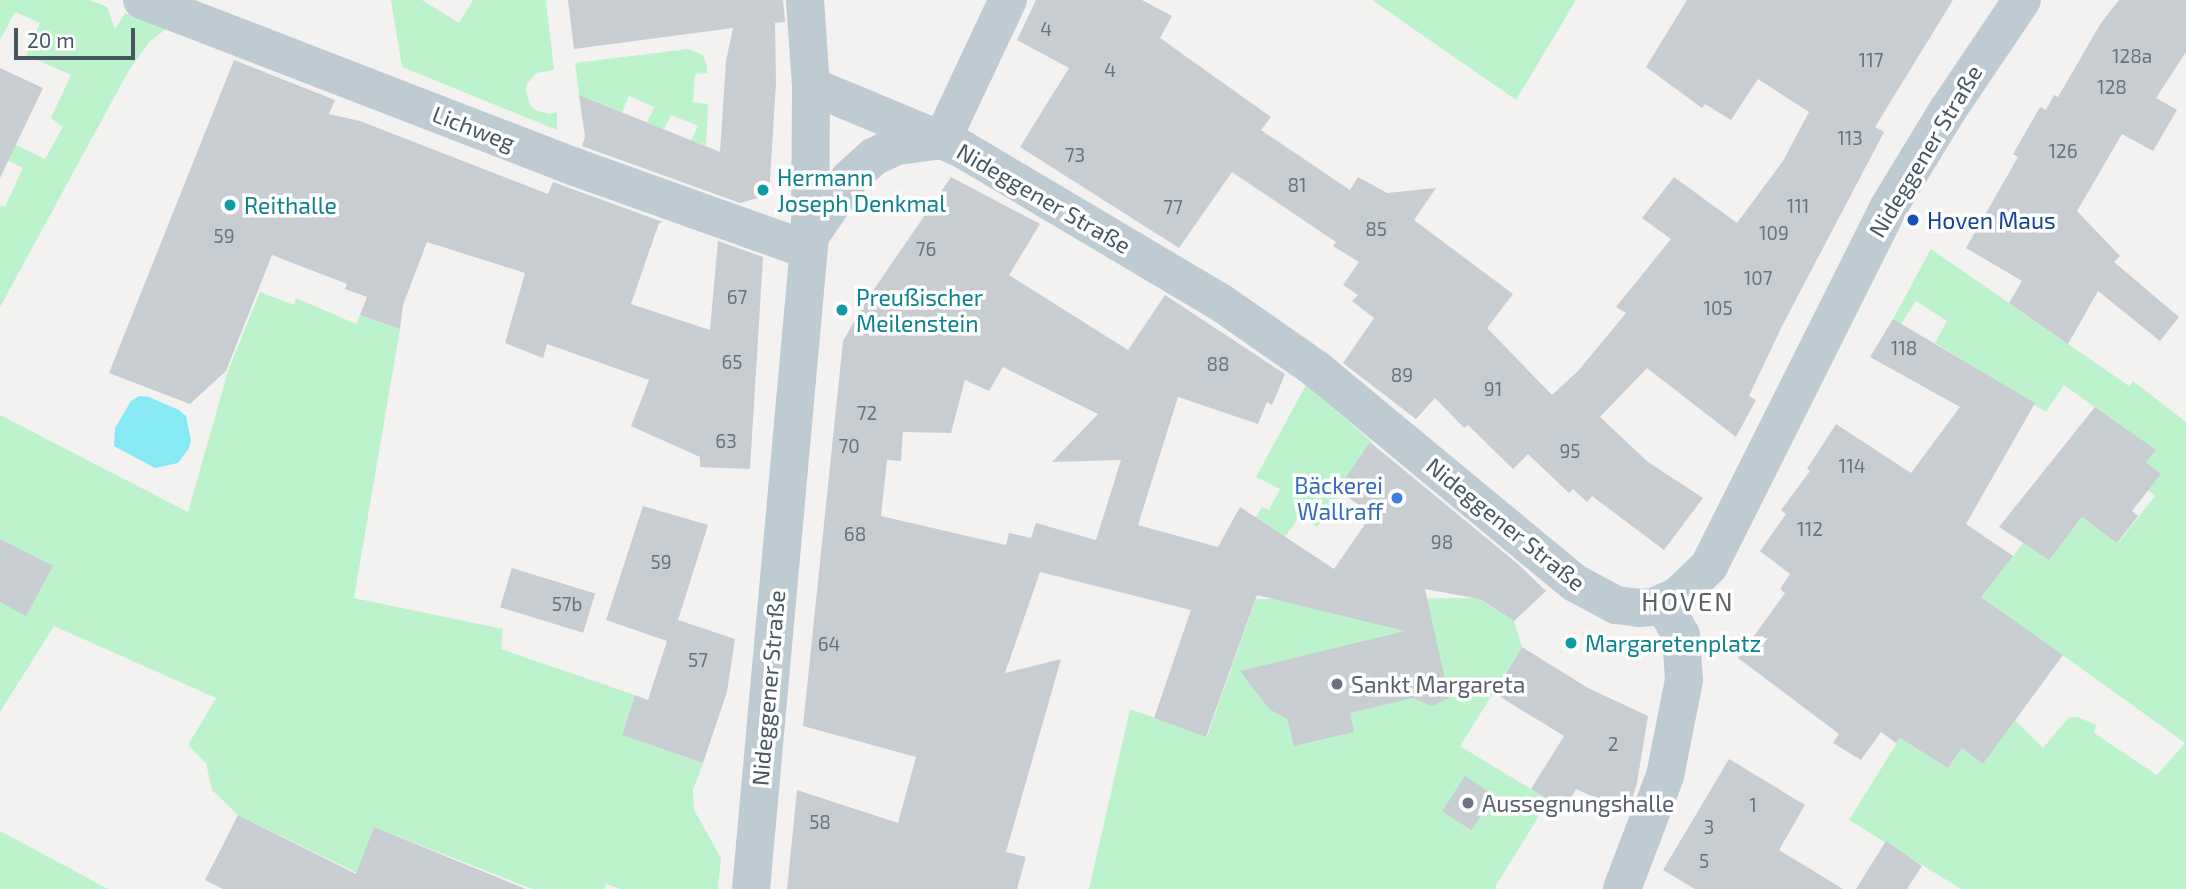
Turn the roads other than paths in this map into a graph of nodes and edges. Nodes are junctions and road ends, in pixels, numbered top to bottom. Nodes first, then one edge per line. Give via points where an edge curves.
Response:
1 (142, 0) edge
2 (806, 0) edge
3 (1008, 0) edge
4 (2022, 0) edge
5 (811, 86) junction
6 (942, 140) junction
7 (809, 243) junction
8 (1663, 604) junction
9 (751, 889) edge
10 (1622, 889) edge

1 - 7 street, Lichweg via 575,167
2 - 5 street
3 - 6 street
4 - 8 street, Nideggener Straße via 1888,208 1709,566 1689,589
5 - 6 street, Nideggener Straße
5 - 7 street, Nideggener Straße
6 - 7 street, Nideggener Straße via 897,146 873,157 850,178
6 - 8 street, Nideggener Straße via 1099,228 1287,347 1588,592 1633,608
7 - 9 street, Nideggener Straße
8 - 10 street via 1681,635 1685,680 1665,776

